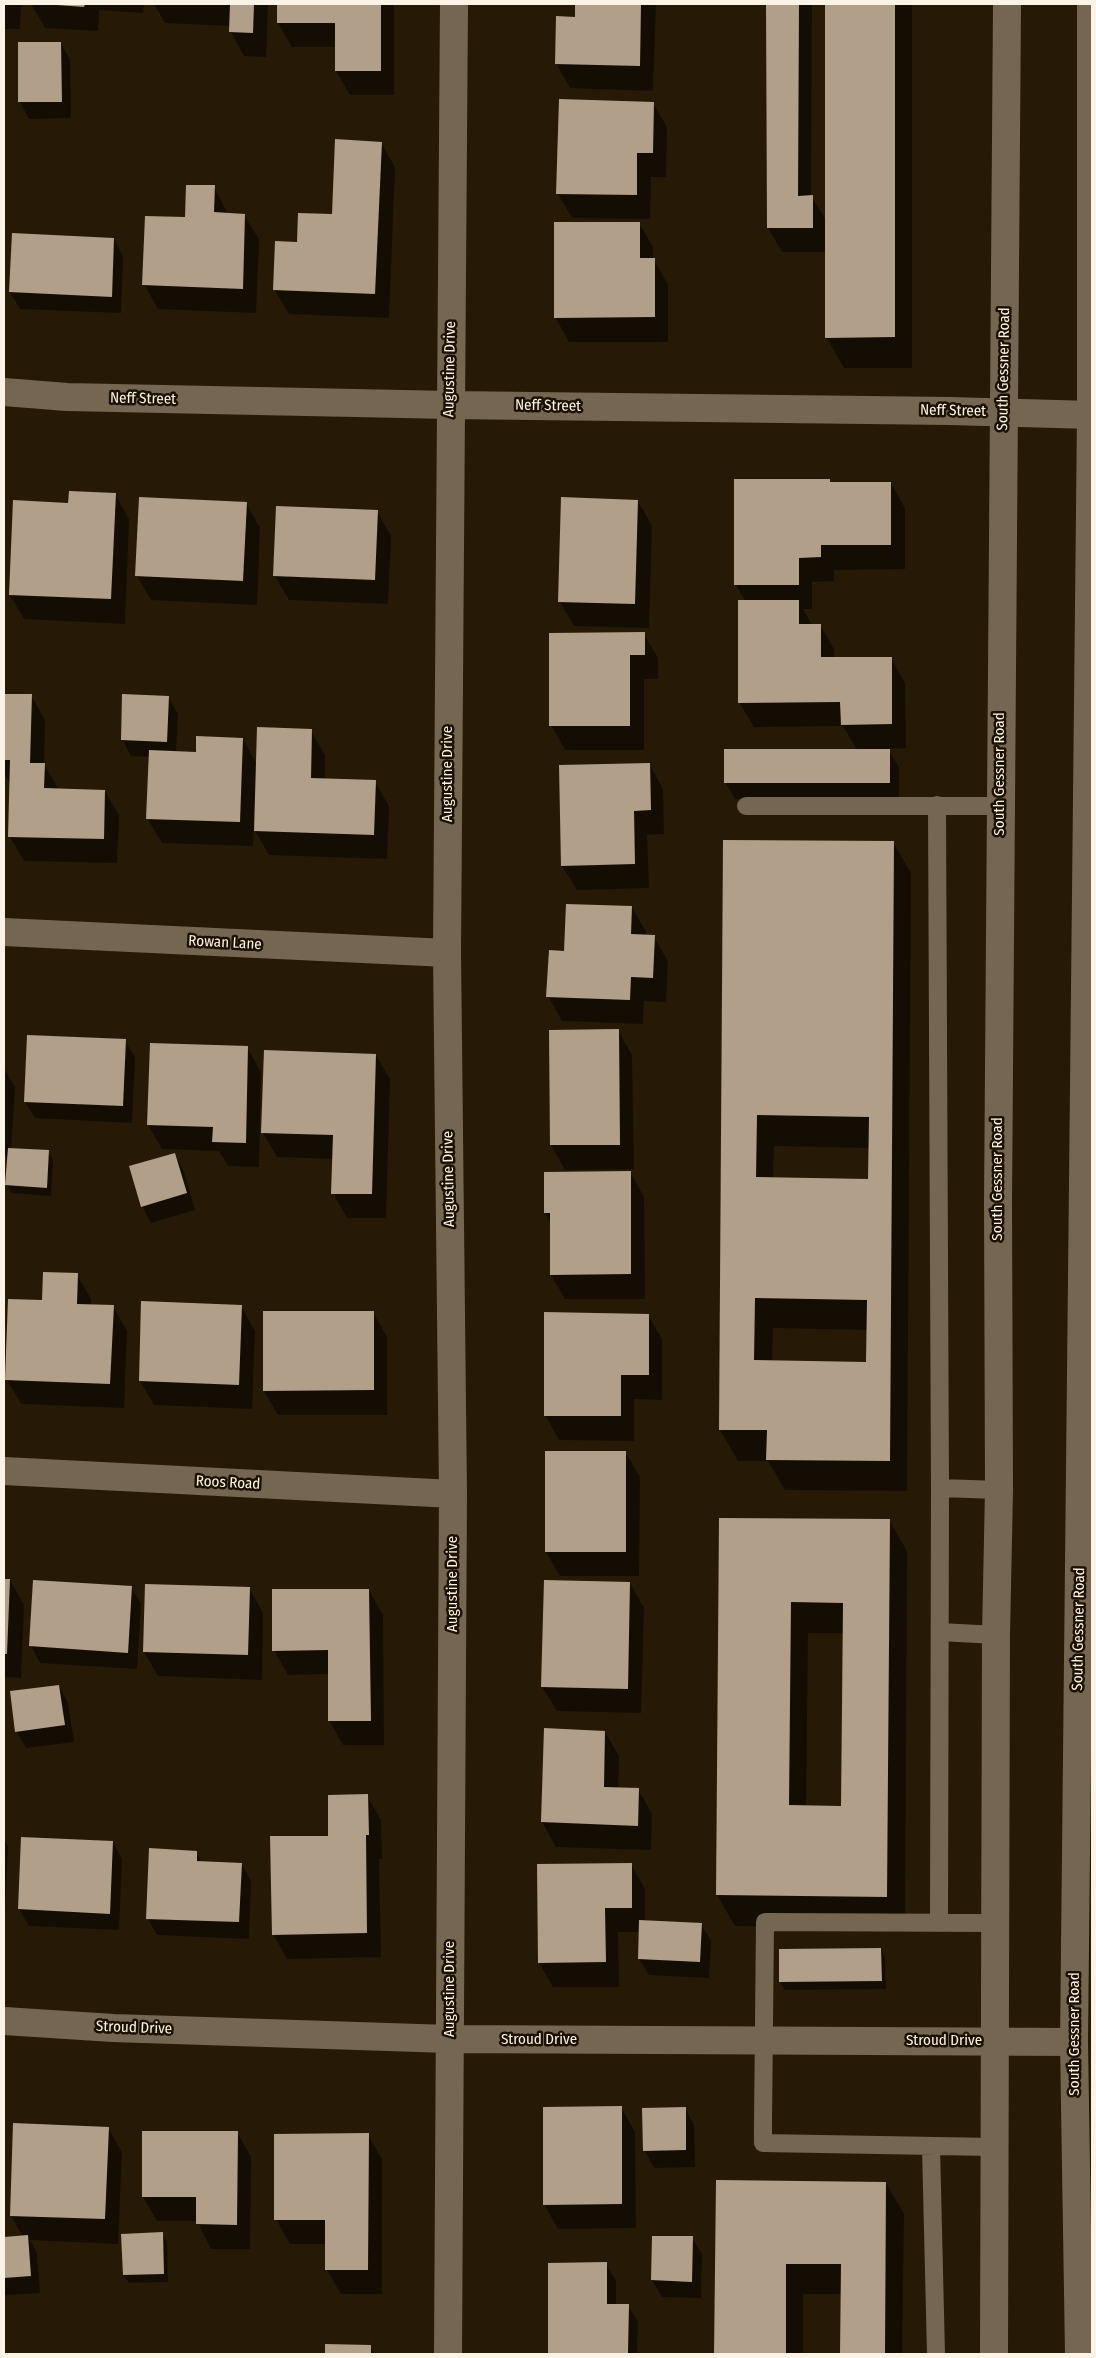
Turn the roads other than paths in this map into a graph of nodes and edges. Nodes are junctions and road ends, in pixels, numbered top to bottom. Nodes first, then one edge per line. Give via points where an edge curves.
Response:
1 (454, 4) edge
2 (1007, 4) edge
3 (1091, 4) edge
4 (4, 392) edge
5 (450, 405) junction
6 (1004, 412) junction
7 (1092, 414) edge
8 (937, 805) junction
9 (746, 806) dead end
10 (1000, 806) junction
11 (4, 932) edge
12 (446, 953) junction
13 (4, 1470) edge
14 (940, 1488) junction
15 (999, 1490) junction
16 (453, 1494) junction
17 (940, 1632) junction
18 (996, 1635) junction
19 (939, 1922) junction
20 (995, 1923) junction
21 (4, 2021) edge
22 (449, 2039) junction
23 (763, 2041) junction
24 (994, 2042) junction
25 (1074, 2042) junction
26 (931, 2147) junction
27 (994, 2148) junction
28 (448, 2354) edge
29 (936, 2354) edge
30 (994, 2354) edge
31 (1079, 2354) edge

1 - 5 street, Augustine Drive
2 - 6 street, South Gessner Road
3 - 7 street, South Gessner Road
4 - 5 street, Neff Street via 67,397
5 - 6 street, Neff Street
5 - 12 street, Augustine Drive
6 - 7 street, Neff Street
6 - 10 street, South Gessner Road
7 - 25 street, South Gessner Road
8 - 9 lane
8 - 10 lane
8 - 14 lane
10 - 15 street, South Gessner Road
11 - 12 street, Rowan Lane
12 - 16 street, Augustine Drive
13 - 16 street, Roos Road
14 - 15 lane
14 - 17 lane
15 - 18 street, South Gessner Road
16 - 22 street, Augustine Drive
17 - 18 lane
17 - 19 lane
18 - 20 street, South Gessner Road
19 - 20 lane
19 - 23 lane via 765,1922
20 - 24 street, South Gessner Road
21 - 22 street, Stroud Drive via 113,2028
22 - 23 street, Stroud Drive
22 - 28 street, Augustine Drive
23 - 24 street, Stroud Drive
23 - 26 lane via 763,2143
24 - 25 street, Stroud Drive
24 - 27 street, South Gessner Road
25 - 31 street, South Gessner Road
26 - 27 lane
26 - 29 lane
27 - 30 street, South Gessner Road

